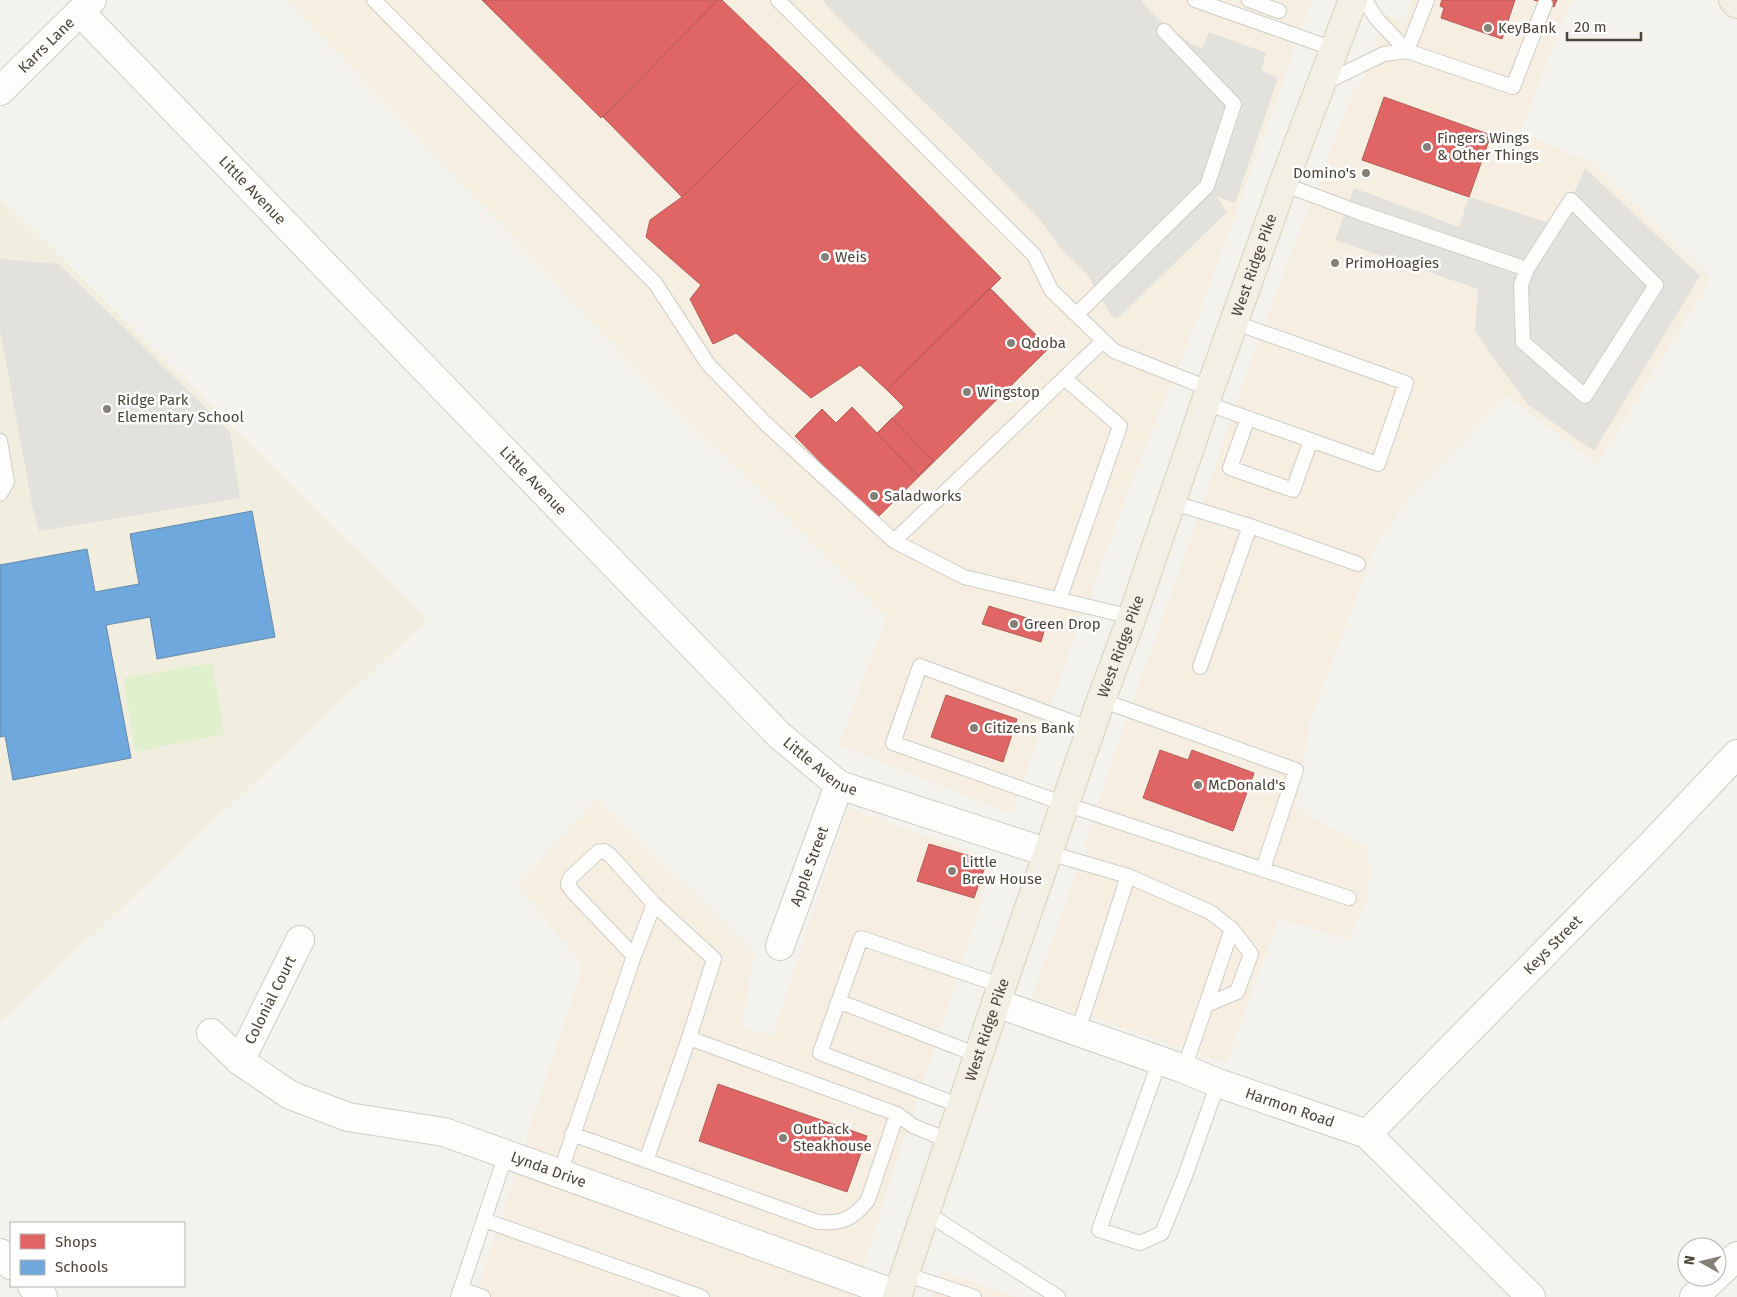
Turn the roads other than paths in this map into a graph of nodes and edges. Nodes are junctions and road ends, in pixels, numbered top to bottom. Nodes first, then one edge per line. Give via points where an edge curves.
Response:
1 (374, 0) edge
2 (778, 0) edge
3 (1195, 0) edge
4 (1248, 0) edge
5 (1353, 0) edge
6 (1364, 0) edge
7 (1427, 0) edge
8 (1733, 0) edge
9 (1545, 4) dead end
10 (1737, 4) edge
11 (86, 6) edge
12 (1281, 6) edge
13 (1274, 27) junction
14 (1164, 31) dead end
15 (1334, 49) junction
16 (1407, 51) junction
17 (1321, 84) junction
18 (0, 91) edge
19 (1283, 184) junction
20 (1527, 269) junction
21 (1077, 314) junction
22 (1233, 322) junction
23 (1103, 341) junction
24 (1064, 378) junction
25 (1207, 396) junction
26 (1248, 418) junction
27 (1311, 440) junction
28 (0, 441) edge
29 (0, 494) edge
30 (1171, 502) junction
31 (1250, 526) junction
32 (894, 541) junction
33 (1358, 564) dead end
34 (1058, 600) junction
35 (1132, 616) junction
36 (1200, 667) dead end
37 (1101, 700) junction
38 (1091, 729) junction
39 (1737, 754) edge
40 (838, 786) junction
41 (1065, 804) junction
42 (1049, 852) junction
43 (1263, 869) junction
44 (1128, 876) junction
45 (1349, 898) dead end
46 (654, 904) junction
47 (1232, 929) junction
48 (300, 940) dead end
49 (780, 946) dead end
50 (634, 956) junction
51 (999, 995) junction
52 (838, 1001) junction
53 (1206, 1005) junction
54 (1078, 1031) junction
55 (210, 1033) dead end
56 (689, 1038) junction
57 (980, 1056) junction
58 (240, 1061) junction
59 (1172, 1065) junction
60 (1218, 1083) junction
61 (961, 1106) junction
62 (896, 1114) junction
63 (572, 1134) junction
64 (1367, 1134) junction
65 (950, 1141) junction
66 (506, 1154) junction
67 (646, 1161) junction
68 (560, 1173) junction
69 (925, 1212) junction
70 (484, 1220) junction
71 (0, 1254) edge
72 (1737, 1256) edge
73 (10, 1264) edge
74 (1727, 1266) edge
75 (33, 1287) edge
76 (1704, 1287) edge
77 (900, 1289) edge
78 (459, 1293) edge
79 (43, 1297) edge
80 (483, 1297) edge
81 (702, 1297) edge
82 (974, 1297) edge
83 (1058, 1297) edge
84 (1531, 1297) edge
85 (1694, 1297) edge

1 - 32 lane via 655,283 708,364 766,424
2 - 21 lane via 1034,255 1051,290
3 - 13 lane
4 - 12 lane
5 - 15 main road, West Ridge Pike
6 - 16 lane
7 - 16 lane
8 - 10 main road
9 - 16 lane via 1513,87
11 - 18 street, Karrs Lane
11 - 40 street, Little Avenue via 772,728
12 - 13 lane
13 - 15 lane
14 - 21 lane via 1234,104 1207,186
15 - 17 main road, West Ridge Pike
16 - 17 lane via 1384,54
17 - 19 main road, West Ridge Pike
19 - 20 lane
19 - 22 main road, West Ridge Pike
20 - 20 lane via 1521,286 1524,342 1585,396 1656,285 1572,200
21 - 23 lane
22 - 25 main road, West Ridge Pike
22 - 27 lane via 1406,383 1378,464
23 - 24 lane
23 - 25 lane via 1114,351
24 - 32 lane
24 - 34 lane via 1120,426
25 - 26 lane
25 - 30 main road, West Ridge Pike
26 - 27 lane
26 - 27 lane via 1230,468 1239,472 1293,490
28 - 29 lane via 7,482
30 - 31 lane
30 - 35 main road, West Ridge Pike
31 - 33 lane
31 - 36 lane
32 - 34 lane via 964,577
34 - 35 lane
35 - 37 main road, West Ridge Pike
37 - 38 main road, West Ridge Pike
37 - 43 lane via 1296,770
38 - 41 main road, West Ridge Pike
38 - 41 lane via 920,666 893,743
39 - 64 street, Keys Street
40 - 42 street, Little Avenue
40 - 49 street, Apple Street
41 - 42 main road, West Ridge Pike
41 - 43 lane
42 - 44 lane
42 - 51 main road, West Ridge Pike
43 - 45 lane
44 - 47 lane via 1210,912
44 - 54 lane
46 - 50 lane
46 - 50 lane via 604,850 570,878 568,885 573,892
46 - 56 lane via 714,959
47 - 53 lane
47 - 53 lane via 1251,954 1237,992
48 - 58 street, Colonial Court
50 - 63 lane
51 - 52 lane via 861,938
51 - 54 street, Harmon Road
51 - 57 main road, West Ridge Pike
52 - 57 lane
52 - 61 lane via 820,1053
53 - 59 lane
54 - 59 street, Harmon Road
55 - 58 street, Lynda Drive
56 - 62 lane
56 - 67 lane
57 - 61 main road, West Ridge Pike
58 - 66 street, Lynda Drive via 290,1095 348,1117 444,1132
59 - 60 street, Harmon Road
59 - 60 lane via 1099,1230 1140,1243 1162,1234
60 - 64 street, Harmon Road
61 - 65 main road, West Ridge Pike
62 - 65 lane via 914,1126
62 - 67 lane via 868,1200 853,1216 833,1223 818,1222
63 - 67 lane
63 - 68 lane
64 - 84 street, Harmon Road
65 - 69 main road, West Ridge Pike
66 - 68 street, Lynda Drive
66 - 70 lane
68 - 77 street, Lynda Drive
69 - 77 main road, West Ridge Pike
69 - 83 lane
70 - 78 lane
70 - 81 lane
71 - 73 street
72 - 74 street
75 - 79 street
76 - 85 street
77 - 82 lane
78 - 80 lane

